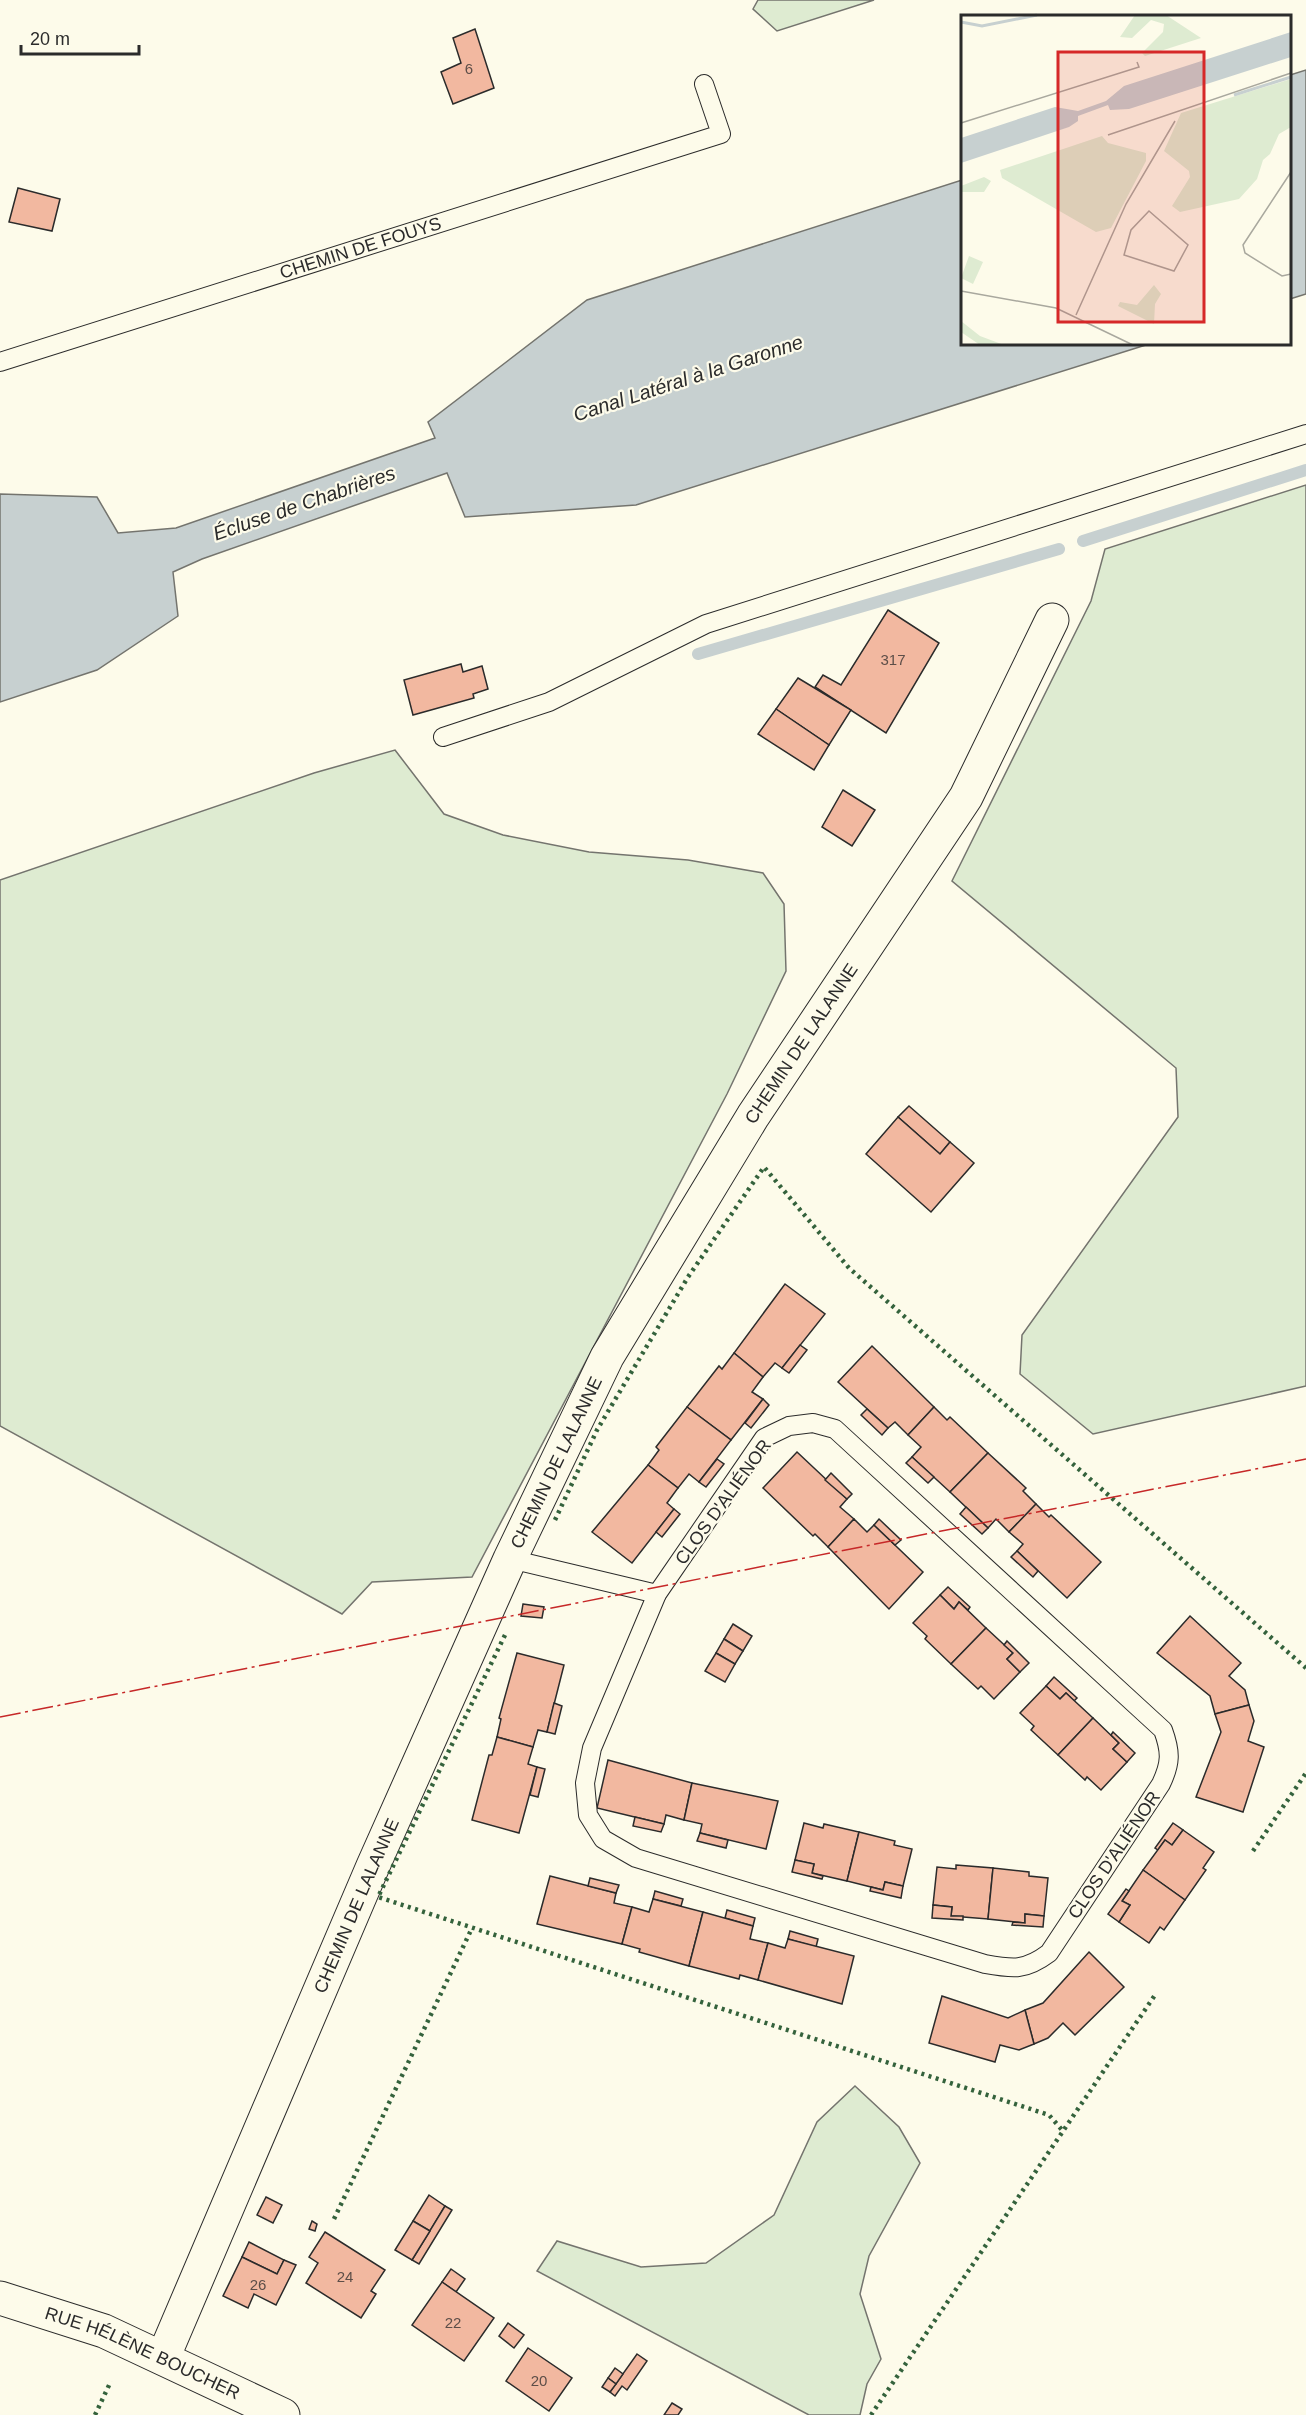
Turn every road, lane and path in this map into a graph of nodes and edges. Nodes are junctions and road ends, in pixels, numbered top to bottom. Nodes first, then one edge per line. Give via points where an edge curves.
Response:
1 (704, 84) dead end
2 (0, 362) edge
3 (1306, 434) edge
4 (1052, 620) dead end
5 (443, 737) dead end
6 (510, 1559) junction
7 (657, 1594) junction
8 (0, 2298) edge
9 (163, 2358) junction
10 (284, 2415) edge

1 - 2 lane, CHEMIN DE FOUYS via 721,134
3 - 5 lane via 706,624 549,702
4 - 6 street, CHEMIN DE LALANNE via 966,797 753,1116 607,1357
6 - 7 lane
6 - 9 street, CHEMIN DE LALANNE via 373,1866
7 - 7 lane, CLOS D'ALIÉNOR via 592,1748 585,1783 588,1815 603,1839 636,1858 1015,1970 1036,1963 1049,1953 1170,1766 1170,1749 1163,1730 835,1429 813,1423 789,1426 764,1438
8 - 9 street, RUE HÉLÈNE BOUCHER via 104,2331
9 - 10 street, RUE HÉLÈNE BOUCHER

